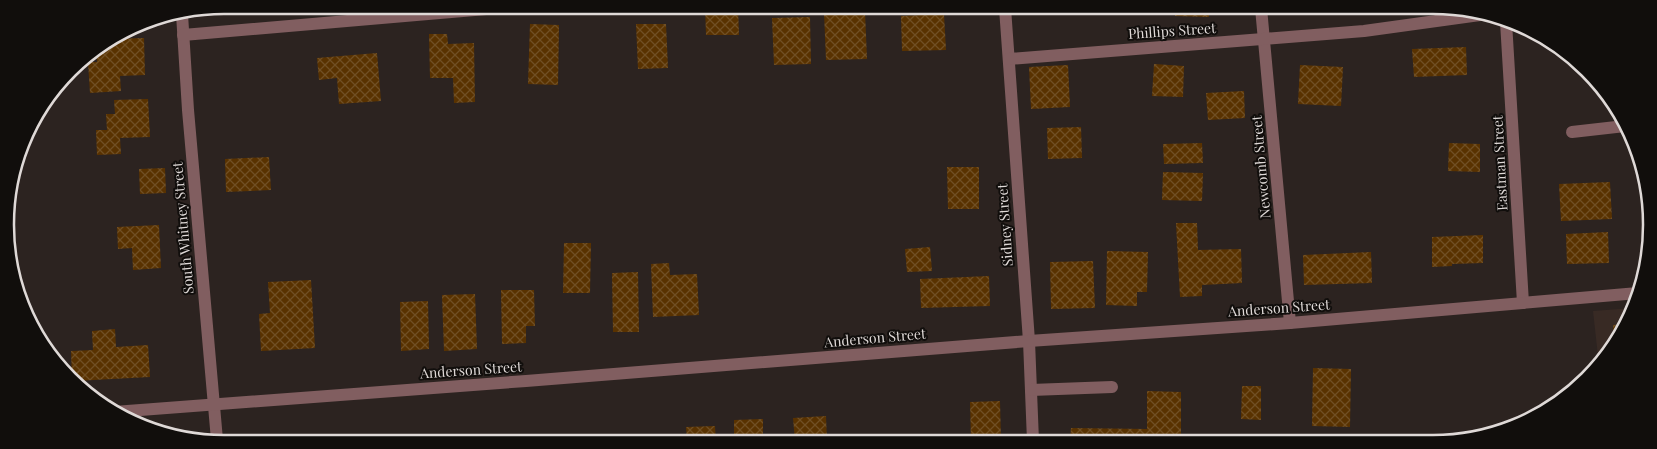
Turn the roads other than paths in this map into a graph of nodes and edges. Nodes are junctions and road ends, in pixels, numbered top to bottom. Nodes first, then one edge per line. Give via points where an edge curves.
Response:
1 (428, 14) edge
2 (1005, 14) edge
3 (1262, 14) edge
4 (1466, 17) edge
5 (182, 18) edge
6 (1506, 27) edge
7 (183, 35) junction
8 (1264, 40) junction
9 (1009, 59) junction
10 (1619, 127) edge
11 (1572, 132) dead end
12 (1631, 294) edge
13 (1523, 303) junction
14 (1290, 323) junction
15 (1028, 341) junction
16 (1112, 387) dead end
17 (1031, 390) junction
18 (213, 404) junction
19 (126, 411) edge
20 (216, 435) edge
21 (1033, 435) edge

1 - 7 street
2 - 9 street, Sidney Street
3 - 8 street, Newcomb Street
4 - 8 street, Phillips Street
5 - 7 street, South Whitney Street
6 - 13 street, Eastman Street
7 - 18 street, South Whitney Street
8 - 9 street, Phillips Street
8 - 14 street, Newcomb Street
9 - 15 street, Sidney Street
10 - 11 street
12 - 13 street, Anderson Street
13 - 14 street, Anderson Street
14 - 15 street, Anderson Street
15 - 17 street, Sidney Street
15 - 18 street, Anderson Street
16 - 17 street
17 - 21 street, Sidney Street
18 - 19 street, Anderson Street
18 - 20 street, South Whitney Street

